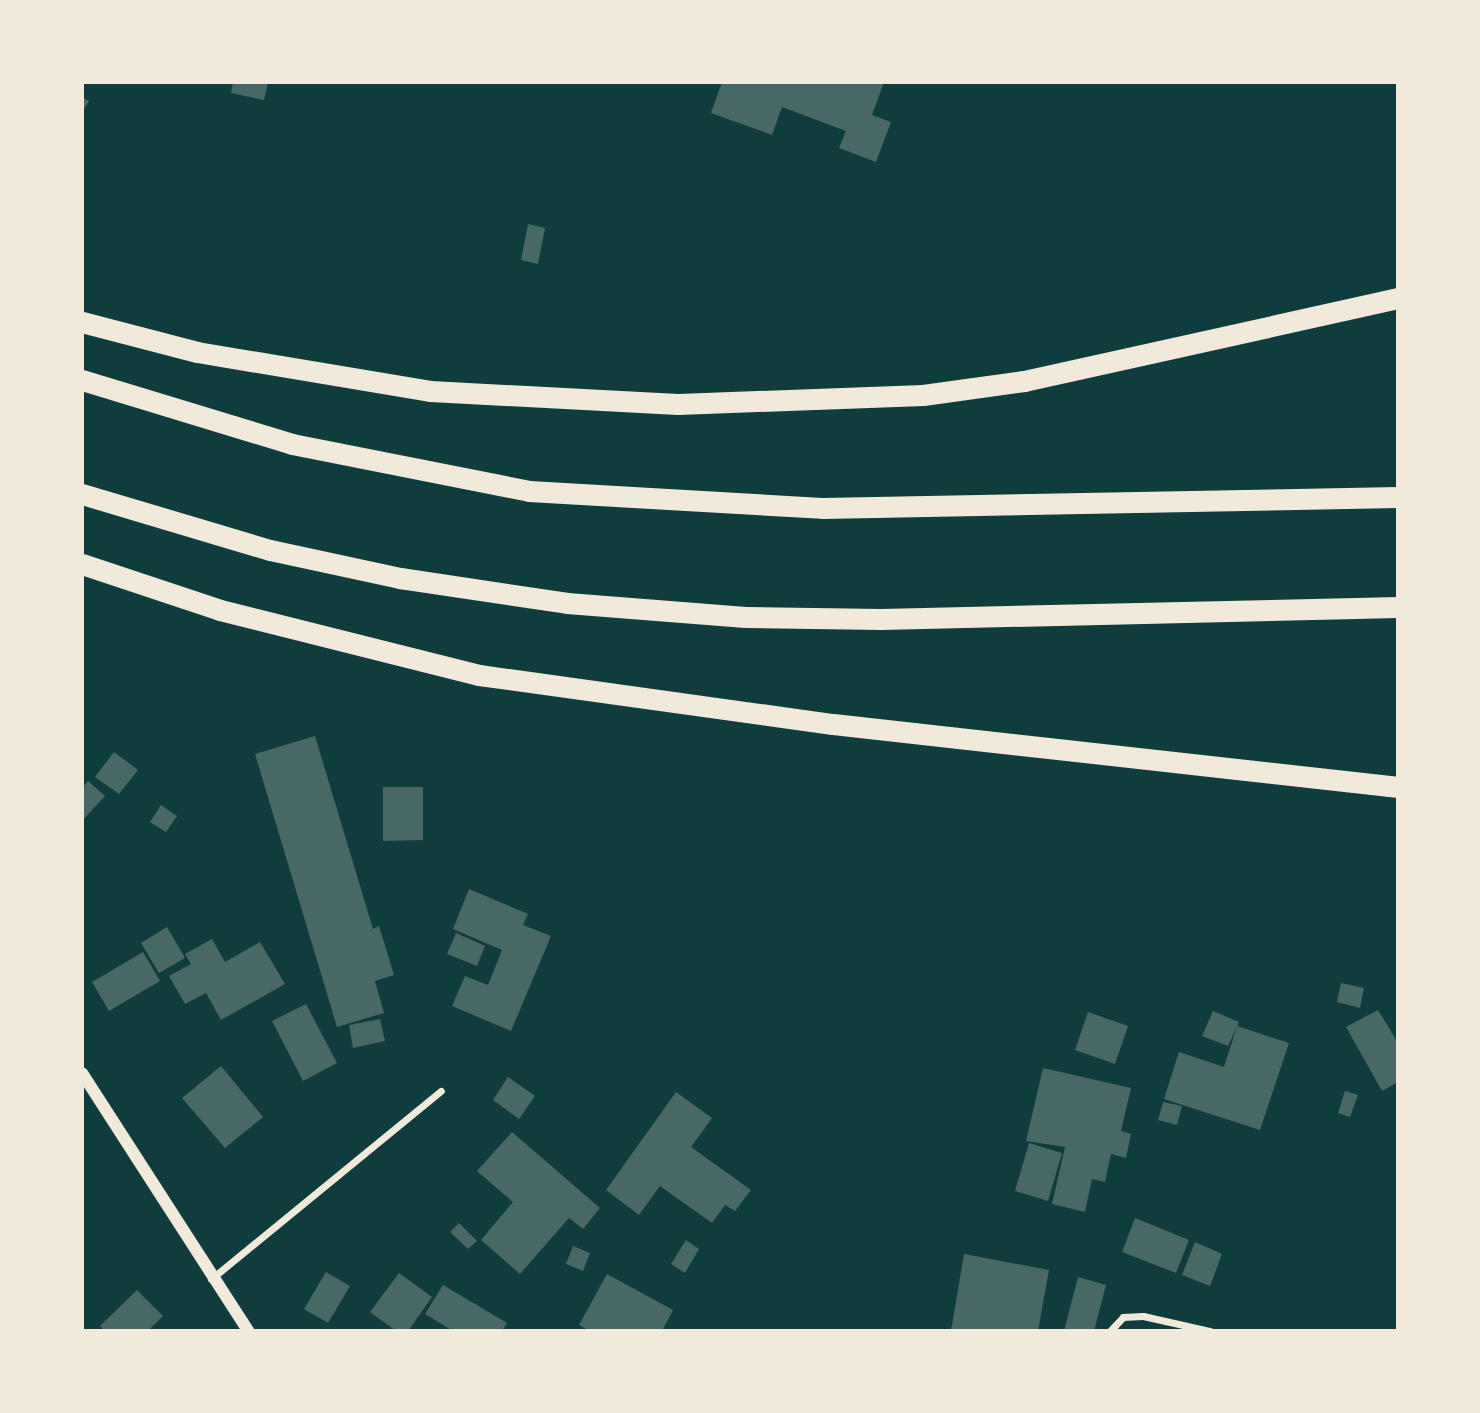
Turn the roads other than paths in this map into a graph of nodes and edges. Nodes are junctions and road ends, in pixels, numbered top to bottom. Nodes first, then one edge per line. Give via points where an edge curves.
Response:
1 (1398, 298) edge
2 (82, 322) edge
3 (82, 380) edge
4 (82, 495) edge
5 (1398, 496) edge
6 (82, 564) edge
7 (1398, 607) edge
8 (1398, 787) edge
9 (82, 1073) edge
10 (441, 1091) dead end
11 (211, 1279) junction
12 (248, 1331) edge
13 (1110, 1331) edge
14 (1210, 1331) edge

1 - 2 highway via 1024,381 910,396 678,404 430,391 197,352
3 - 5 highway via 292,444 529,491 822,508
4 - 7 highway via 270,550 400,578 581,604 746,617 881,619
6 - 8 highway via 233,614 479,676 834,724
9 - 11 street
10 - 11 street
11 - 12 street
13 - 14 street via 1123,1317 1143,1316

